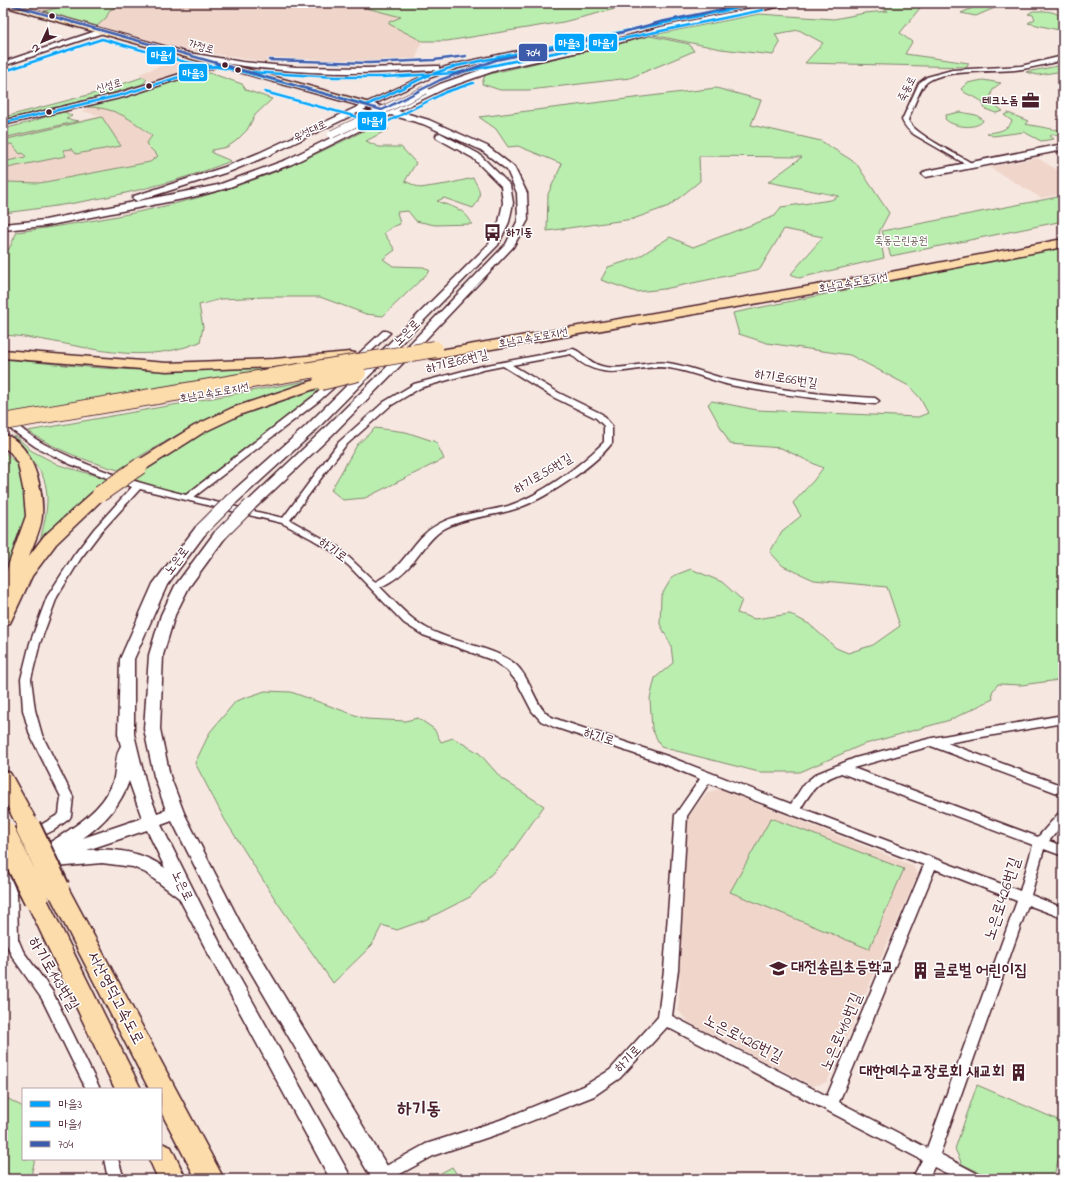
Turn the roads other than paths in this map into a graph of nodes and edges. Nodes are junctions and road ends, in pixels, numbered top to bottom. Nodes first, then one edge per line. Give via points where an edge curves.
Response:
1 (762, 3) edge
2 (786, 3) edge
3 (3, 4) edge
4 (3, 10) edge
5 (658, 28) junction
6 (102, 32) junction
7 (92, 35) junction
8 (187, 55) junction
9 (1063, 58) edge
10 (3, 64) edge
11 (218, 65) junction
12 (456, 66) junction
13 (208, 68) junction
14 (367, 105) junction
15 (356, 110) junction
16 (393, 112) junction
17 (383, 117) junction
18 (3, 123) edge
19 (329, 133) junction
20 (1063, 147) edge
21 (971, 165) junction
22 (926, 174) dead end
23 (99, 210) junction
24 (3, 221) edge
25 (3, 227) edge
26 (1063, 237) edge
27 (1063, 243) edge
28 (671, 312) junction
29 (386, 333) dead end
30 (368, 350) junction
31 (435, 352) junction
32 (3, 354) edge
33 (386, 354) junction
34 (505, 364) junction
35 (876, 401) dead end
36 (3, 421) edge
37 (3, 429) edge
38 (3, 439) edge
39 (138, 486) junction
40 (187, 498) junction
41 (285, 521) junction
42 (373, 586) junction
43 (3, 606) edge
44 (3, 618) edge
45 (1063, 719) edge
46 (126, 734) junction
47 (932, 742) junction
48 (843, 769) junction
49 (706, 777) junction
50 (3, 778) edge
51 (1063, 791) edge
52 (794, 809) junction
53 (176, 813) junction
54 (1063, 816) edge
55 (151, 821) junction
56 (14, 838) edge
57 (1040, 843) junction
58 (3, 849) edge
59 (1063, 851) edge
60 (33, 862) junction
61 (932, 862) junction
62 (3, 872) edge
63 (186, 893) junction
64 (1024, 898) junction
65 (1063, 913) edge
66 (665, 1019) junction
67 (93, 1088) edge
68 (128, 1088) edge
69 (831, 1105) junction
70 (162, 1158) edge
71 (931, 1158) junction
72 (111, 1160) edge
73 (383, 1178) edge
74 (116, 1179) edge
75 (172, 1179) edge
76 (210, 1179) edge
77 (341, 1179) edge
78 (920, 1179) edge
79 (973, 1179) edge

1 - 5 main road, 유성대로
2 - 5 main road, 유성대로
3 - 6 main road, 가정로
4 - 7 main road, 가정로
5 - 12 main road via 604,35
5 - 16 main road via 611,43 498,67 443,86
5 - 19 main road, 유성대로, bridge via 456,77
5 - 19 main road, 유성대로 via 479,65 440,77
6 - 7 main road
6 - 8 main road, 가정로
7 - 10 main road
7 - 13 main road, 가정로
8 - 11 main road, 가정로
8 - 12 main road via 249,65 335,70
9 - 21 street, 죽동로 via 1014,68 938,74 922,83 906,124 917,134
11 - 13 main road, 신성로
11 - 14 main road, 가정로
12 - 14 main road via 429,75
13 - 15 main road, 가정로
13 - 18 main road, 신성로 via 121,95
14 - 15 main road
14 - 16 main road, 가정로
15 - 17 main road, 노은로
15 - 23 main road via 228,169
16 - 17 main road
16 - 53 main road, 노은로, bridge via 426,122 484,148 511,169 522,193 524,220 510,245 404,356 220,535 182,586 168,615 156,655 152,729 162,776
17 - 23 main road via 289,162 221,187 157,202
17 - 33 main road, 노은로 via 433,132 476,156 505,185 508,202 504,222 493,245
19 - 23 main road, 유성대로 via 245,174 188,192
20 - 21 main road
21 - 22 main road
23 - 24 main road, 유성대로
23 - 25 main road, 유성대로 via 45,223
26 - 28 highway, 호남고속도로지선
27 - 28 highway, 호남고속도로지선 via 875,279
28 - 31 highway
29 - 30 street
30 - 33 street
30 - 40 street via 317,398
31 - 32 highway via 167,367
31 - 36 highway, 호남고속도로지선, bridge
31 - 37 highway, 호남고속도로지선
31 - 44 highway, bridge via 321,382 237,412 199,430 140,466 100,494 50,540 24,575
33 - 46 main road, 노은로, bridge via 201,530 160,584 127,659
34 - 35 street, 하기로66번길 via 573,351 580,358 603,369 667,365 724,381 792,394
34 - 41 street, 하기로66번길 via 416,386 387,404 342,444
34 - 42 street, 하기로56번길 via 556,395 599,416 608,426 608,443 575,471 526,501 441,526 428,534 406,565 394,576
36 - 39 street, 하기로 via 39,445 73,462
38 - 43 highway via 17,450 26,464 34,516
39 - 40 street, 하기로
39 - 56 street via 77,557 52,597 34,643 26,679 29,710 36,735 67,797 65,816 50,827
40 - 41 street, 하기로
41 - 42 street, 하기로 via 335,549
42 - 49 street, 하기로 via 408,621 427,633 511,666 522,680 536,708 546,718 663,759
45 - 47 street
46 - 55 main road, 노은로 via 139,788
46 - 60 main road via 126,761 120,786 110,804 75,836
47 - 48 street via 859,761
47 - 51 street
48 - 52 street via 820,777 808,786
48 - 57 street
49 - 52 street
49 - 66 street via 681,815 671,970
50 - 76 highway, 서산영덕고속도로, bridge via 57,888
52 - 61 street
53 - 55 main road
53 - 73 main road, 노은로 via 238,935
54 - 57 street, 노은로426번길
55 - 60 main road
55 - 63 main road, 노은로
56 - 58 street
56 - 68 highway, 서산영덕고속도로, bridge via 36,899
57 - 59 street
57 - 64 street, 노은로426번길
60 - 62 main road
60 - 63 main road via 89,857 125,858 146,865
61 - 64 street
61 - 69 street, 노은로410번길
62 - 67 street, 하기로143번길 via 11,895 11,939 18,954 47,995
63 - 77 main road, 노은로
64 - 65 street
64 - 71 street, 노은로426번길
66 - 69 street, 노은로426번길
66 - 73 street, 하기로 via 615,1074 589,1091 501,1126 431,1149
69 - 71 street, 노은로426번길
70 - 75 highway
71 - 78 street, 노은로426번길
71 - 79 street
72 - 74 street

